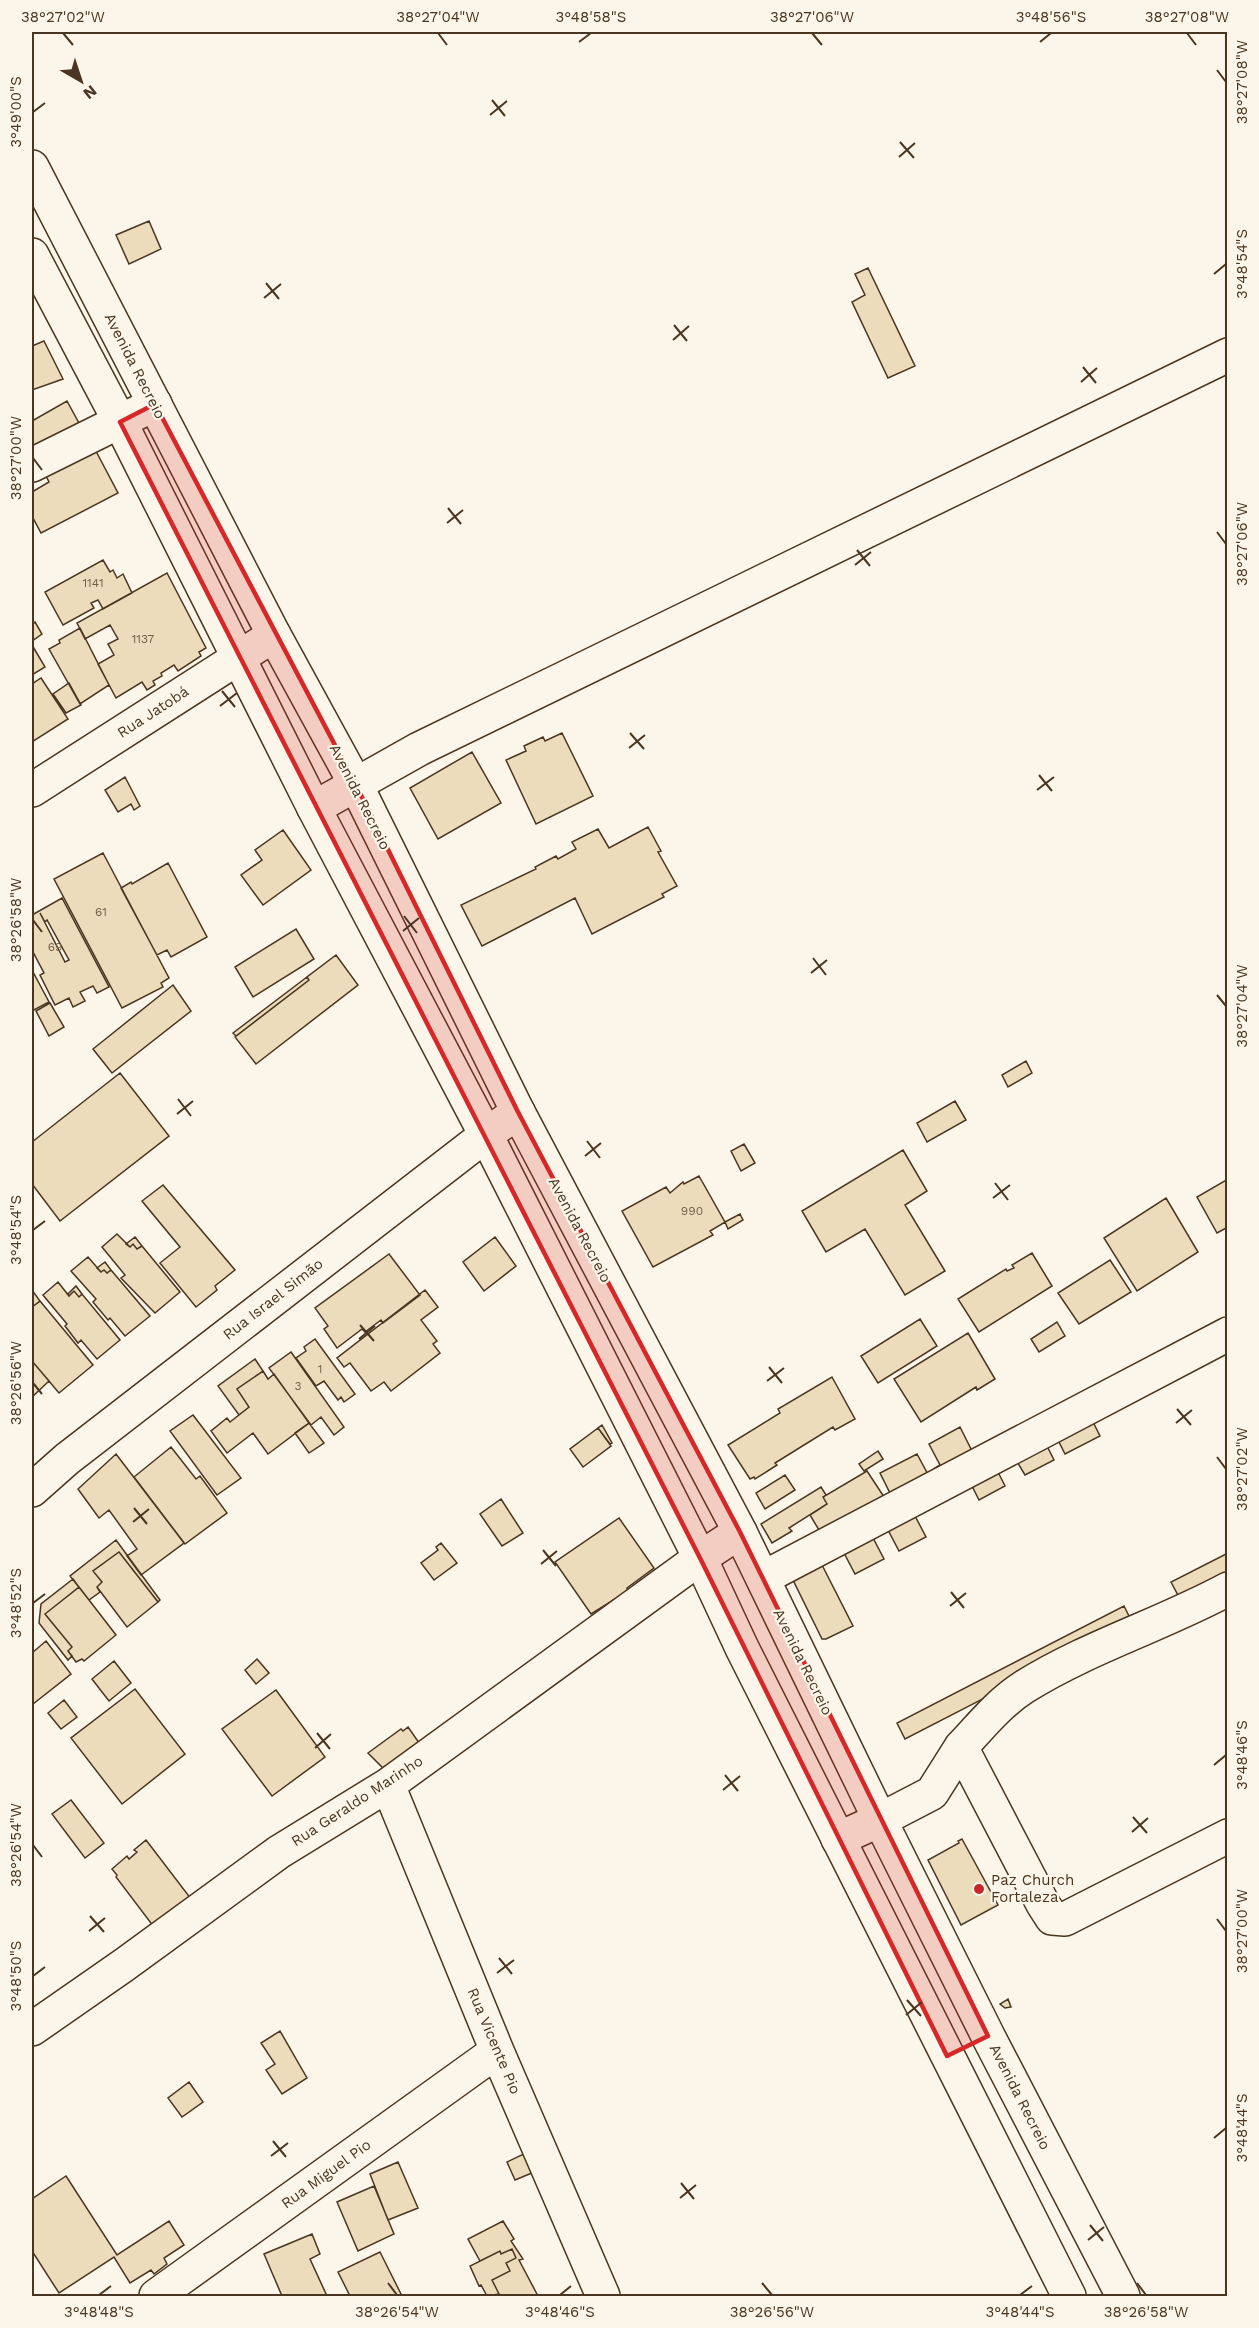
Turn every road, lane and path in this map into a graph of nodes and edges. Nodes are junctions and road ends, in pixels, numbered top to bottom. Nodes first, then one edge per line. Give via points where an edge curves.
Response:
1 (32, 167) edge
2 (32, 255) edge
3 (1227, 355) edge
4 (154, 404) junction
5 (120, 422) junction
6 (32, 465) edge
7 (274, 635) junction
8 (238, 658) junction
9 (355, 783) junction
10 (32, 790) edge
11 (314, 807) junction
12 (518, 1112) junction
13 (486, 1135) junction
14 (1227, 1334) edge
15 (32, 1490) edge
16 (740, 1532) junction
17 (700, 1558) junction
18 (763, 1578) junction
19 (1227, 1589) edge
20 (961, 1747) junction
21 (388, 1785) junction
22 (880, 1821) junction
23 (1227, 1836) edge
24 (838, 1839) junction
25 (32, 2029) edge
26 (988, 2036) junction
27 (497, 2051) junction
28 (947, 2056) junction
29 (156, 2296) edge
30 (603, 2296) edge
31 (1069, 2296) edge
32 (1123, 2296) edge

1 - 4 main road, Avenida Recreio
2 - 5 main road
3 - 9 main road
4 - 5 main road
4 - 7 main road, Avenida Recreio
5 - 6 main road
5 - 8 main road
7 - 8 main road, Rua Jatobá
7 - 9 main road, Avenida Recreio
8 - 10 main road, Rua Jatobá
8 - 11 main road
9 - 11 main road
9 - 12 main road, Avenida Recreio
11 - 13 main road
12 - 13 main road, Rua Israel Simão
12 - 16 main road, Avenida Recreio
13 - 15 main road, Rua Israel Simão
13 - 17 main road
14 - 18 main road
16 - 17 main road, Rua Geraldo Marinho
16 - 18 main road, Avenida Recreio
17 - 21 main road, Rua Geraldo Marinho
17 - 24 main road
18 - 22 main road, Avenida Recreio
19 - 20 main road via 1086,1653 1024,1688 1000,1706
20 - 22 main road via 932,1793
20 - 23 main road via 1052,1918 1065,1919
21 - 25 main road, Rua Geraldo Marinho via 279,1852
21 - 27 main road, Rua Vicente Pio
22 - 24 main road
22 - 26 main road, Avenida Recreio
24 - 28 main road
26 - 28 main road
26 - 32 main road, Avenida Recreio
27 - 29 main road, Rua Miguel Pio
27 - 30 main road, Rua Vicente Pio
28 - 31 main road

